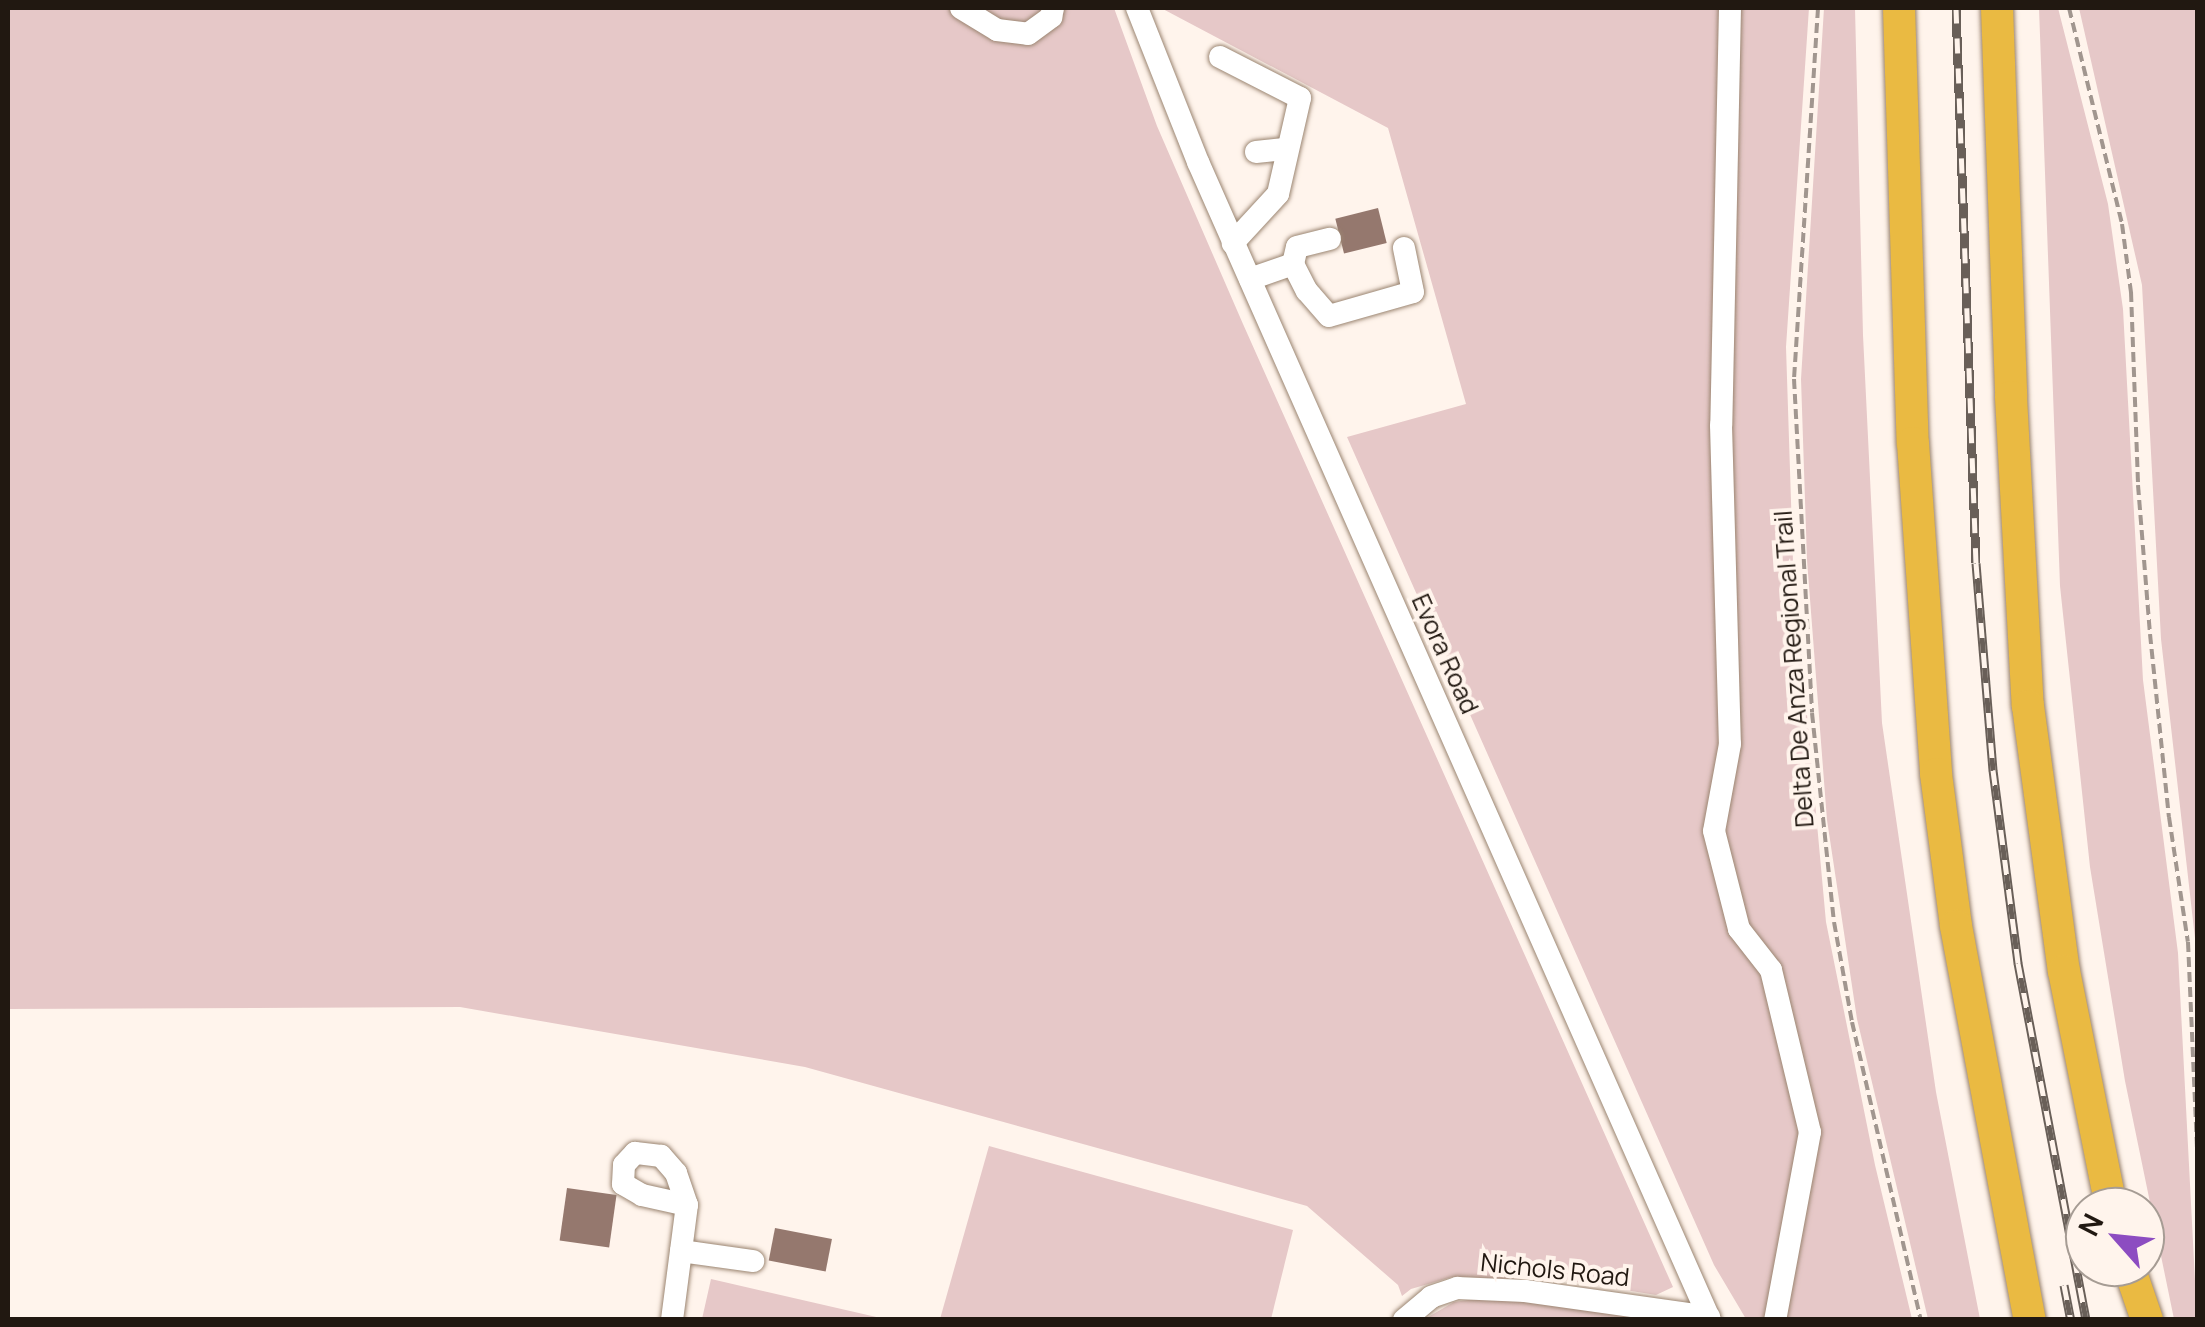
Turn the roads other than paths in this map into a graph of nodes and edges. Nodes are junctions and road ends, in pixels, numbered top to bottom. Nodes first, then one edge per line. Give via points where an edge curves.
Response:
1 (960, 8) edge
2 (1054, 8) edge
3 (1137, 8) edge
4 (1730, 8) edge
5 (1898, 8) edge
6 (1997, 8) edge
7 (1220, 57) dead end
8 (1287, 149) junction
9 (1256, 152) dead end
10 (1330, 239) dead end
11 (1234, 244) junction
12 (1404, 248) dead end
13 (1293, 264) junction
14 (1250, 279) junction
15 (2107, 1187) edge
16 (687, 1205) dead end
17 (681, 1251) junction
18 (753, 1262) dead end
19 (2130, 1287) edge
20 (2134, 1287) edge
21 (1710, 1318) edge
22 (672, 1320) edge
23 (1404, 1320) edge
24 (1775, 1320) edge
25 (2027, 1320) edge
26 (2135, 1320) edge
27 (2146, 1320) edge

1 - 2 street via 996,30 1028,34
3 - 11 street, Evora Road
4 - 24 street via 1721,424 1730,744 1714,831 1739,930 1771,970 1810,1132
5 - 25 highway via 1912,443 1936,774 1956,926
6 - 15 highway via 2028,706 2064,971
7 - 8 street via 1300,98
8 - 9 street
8 - 11 street via 1278,194
10 - 13 street via 1298,247
11 - 14 street, Evora Road
12 - 13 street via 1413,292 1329,316
13 - 14 street
14 - 21 street, Evora Road
16 - 17 street
17 - 18 street
17 - 22 street
19 - 26 highway
20 - 27 highway
21 - 23 street, Nichols Road via 1525,1291 1457,1288 1431,1296

